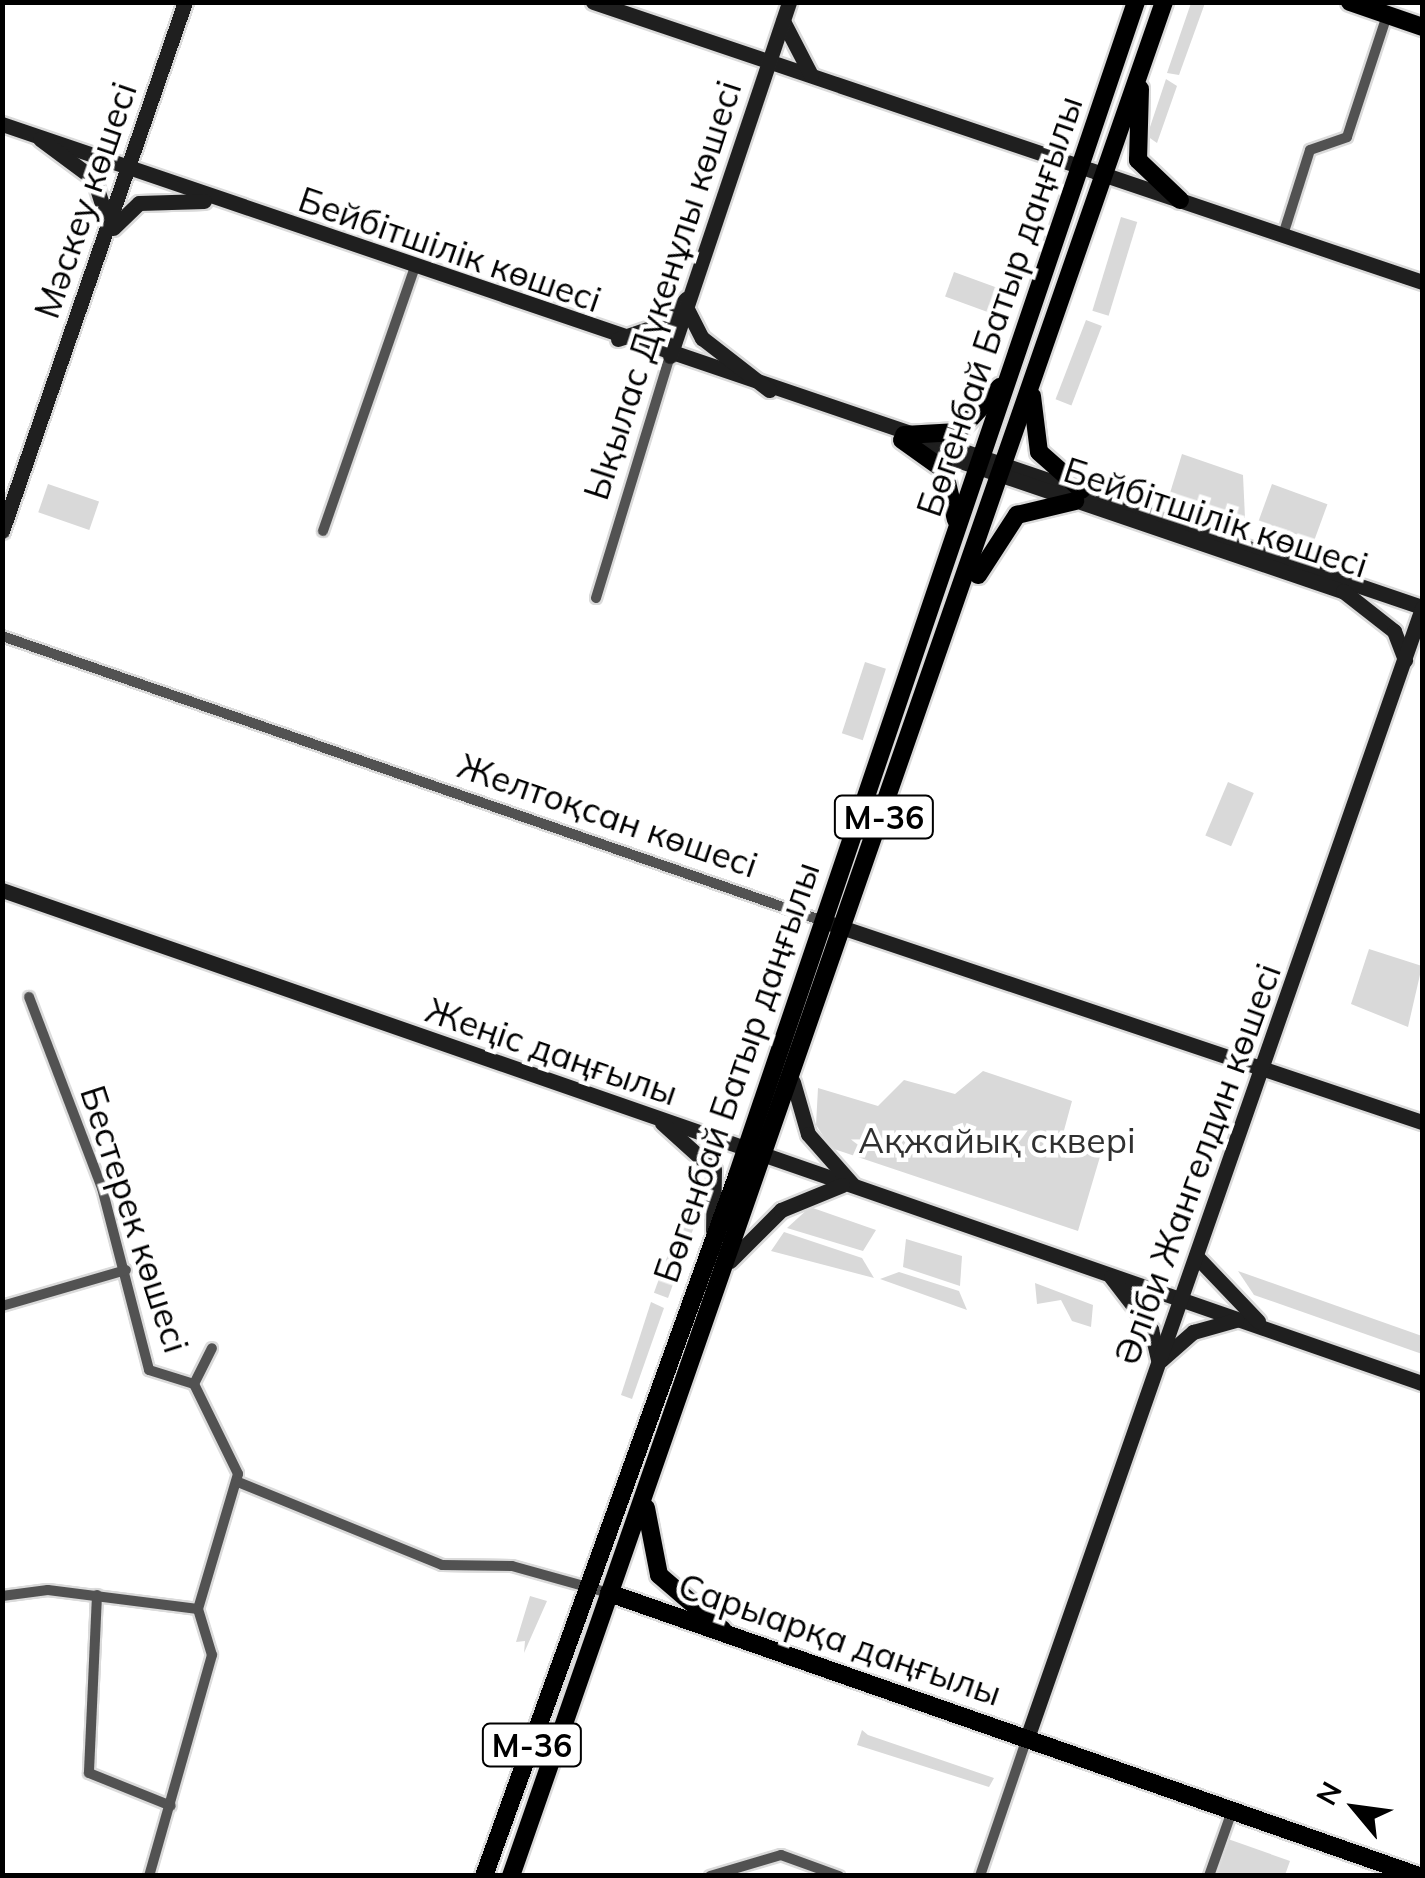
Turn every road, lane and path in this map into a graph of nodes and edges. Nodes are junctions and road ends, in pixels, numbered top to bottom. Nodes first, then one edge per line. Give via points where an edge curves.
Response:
1 (185, 2) edge
2 (593, 2) edge
3 (789, 2) edge
4 (1136, 2) edge
5 (1164, 2) edge
6 (1355, 3) edge
7 (783, 20) junction
8 (1386, 21) junction
9 (1422, 27) edge
10 (770, 62) junction
11 (1140, 72) junction
12 (814, 78) junction
13 (2, 124) edge
14 (37, 136) junction
15 (1082, 165) junction
16 (128, 168) junction
17 (1105, 173) junction
18 (1180, 200) junction
19 (219, 201) junction
20 (108, 226) junction
21 (1284, 236) junction
22 (98, 252) junction
23 (414, 269) junction
24 (1422, 282) edge
25 (694, 287) junction
26 (687, 309) junction
27 (618, 338) junction
28 (670, 356) junction
29 (1011, 370) junction
30 (1032, 384) junction
31 (769, 390) junction
32 (903, 438) junction
33 (979, 462) junction
34 (1003, 470) junction
35 (1078, 496) junction
36 (2, 531) edge
37 (323, 531) dead end
38 (955, 532) junction
39 (1343, 591) junction
40 (596, 598) dead end
41 (957, 603) junction
42 (1422, 612) edge
43 (2, 636) edge
44 (1422, 644) edge
45 (1406, 657) junction
46 (2, 890) edge
47 (824, 921) junction
48 (846, 929) junction
49 (29, 997) dead end
50 (1263, 1070) junction
51 (793, 1082) junction
52 (659, 1120) junction
53 (1422, 1122) edge
54 (746, 1149) junction
55 (767, 1157) junction
56 (849, 1186) junction
57 (712, 1242) junction
58 (1196, 1256) junction
59 (730, 1261) junction
60 (126, 1270) junction
61 (1108, 1274) junction
62 (1181, 1301) junction
63 (2, 1306) edge
64 (1238, 1319) junction
65 (1268, 1330) junction
66 (212, 1348) dead end
67 (1159, 1363) junction
68 (1422, 1383) edge
69 (194, 1384) junction
70 (238, 1482) junction
71 (646, 1490) junction
72 (586, 1586) junction
73 (609, 1593) junction
74 (97, 1595) junction
75 (2, 1596) edge
76 (198, 1608) junction
77 (727, 1634) junction
78 (1027, 1738) junction
79 (171, 1806) junction
80 (1232, 1811) junction
81 (1410, 1874) edge
82 (148, 1876) edge
83 (484, 1876) edge
84 (512, 1876) edge
85 (710, 1876) edge
86 (839, 1876) edge
87 (980, 1876) edge
88 (1209, 1876) edge

1 - 16 main road, Мәскеу көшесі
2 - 10 main road
3 - 7 main road, Ықылас Дүкенұлы көшесі
4 - 15 main road, Бөгенбай Батыр даңғылы / M-36
5 - 11 main road, Бөгенбай Батыр даңғылы / M-36
6 - 8 main road
7 - 10 main road, Ықылас Дүкенұлы көшесі
7 - 12 main road via 790,48
8 - 9 main road
8 - 21 street via 1347,137 1310,150
10 - 12 main road
10 - 25 main road, Ықылас Дүкенұлы көшесі
11 - 17 main road, Бөгенбай Батыр даңғылы / M-36
11 - 18 main road via 1138,160
12 - 15 main road
13 - 14 main road, Бейбітшілік көшесі
14 - 16 main road, Бейбітшілік көшесі
14 - 20 main road via 94,179
15 - 17 main road
15 - 29 main road, Бөгенбай Батыр даңғылы / M-36
16 - 19 main road, Бейбітшілік көшесі
16 - 20 main road, Мәскеу көшесі
17 - 18 main road
17 - 30 main road, Бөгенбай Батыр даңғылы / M-36
18 - 21 main road
19 - 22 main road via 138,203
19 - 23 main road, Бейбітшілік көшесі
20 - 22 main road, Мәскеу көшесі
21 - 24 main road
22 - 36 main road, Мәскеу көшесі
23 - 27 main road, Бейбітшілік көшесі
23 - 37 street
25 - 26 main road, Ықылас Дүкенұлы көшесі
25 - 27 main road via 665,323
26 - 28 main road, Ықылас Дүкенұлы көшесі
26 - 31 main road via 702,338
27 - 28 main road, Бейбітшілік көшесі
28 - 31 main road, Бейбітшілік көшесі
28 - 40 street, Ықылас Дүкенұлы көшесі
29 - 32 main road via 972,425
29 - 33 main road, Бөгенбай Батыр даңғылы / M-36
30 - 34 main road, Бөгенбай Батыр даңғылы / M-36
30 - 35 main road via 1040,452
31 - 32 main road, Бейбітшілік көшесі
32 - 33 main road, Бейбітшілік көшесі
32 - 38 main road via 953,484
33 - 34 main road, Бейбітшілік көшесі
33 - 38 main road, Бөгенбай Батыр даңғылы / M-36
34 - 35 main road, Бейбітшілік көшесі
34 - 41 main road, Бөгенбай Батыр даңғылы / M-36
35 - 39 main road, Бейбітшілік көшесі
35 - 41 main road via 1016,515
35 - 42 main road, Бейбітшілік көшесі
38 - 47 main road, Бөгенбай Батыр даңғылы / M-36
39 - 42 main road, Бейбітшілік көшесі
39 - 45 main road via 1394,631
41 - 48 main road, Бөгенбай Батыр даңғылы / M-36
42 - 45 main road, Әліби Жангелдин көшесі
43 - 47 street, Желтоқсан көшесі
44 - 45 main road
45 - 50 main road, Әліби Жангелдин көшесі
46 - 52 main road, Жеңіс даңғылы
47 - 48 main road, Желтоқсан көшесі
47 - 54 main road, Бөгенбай Батыр даңғылы / M-36
48 - 50 main road, Желтоқсан көшесі
48 - 51 main road, Бөгенбай Батыр даңғылы / M-36
49 - 60 street, Бестерек көшесі
50 - 53 main road, Желтоқсан көшесі
50 - 58 main road, Әліби Жангелдин көшесі
51 - 55 main road, Бөгенбай Батыр даңғылы / M-36
51 - 56 main road via 808,1134
52 - 54 main road, Жеңіс даңғылы
52 - 57 main road via 714,1170
54 - 55 main road, Жеңіс даңғылы
54 - 57 main road, Бөгенбай Батыр даңғылы / M-36
55 - 56 main road, Жеңіс даңғылы
55 - 59 main road, Бөгенбай Батыр даңғылы / M-36
56 - 59 main road via 781,1210
56 - 61 main road, Жеңіс даңғылы
57 - 72 main road, Бөгенбай Батыр даңғылы / M-36
58 - 62 main road, Әліби Жангелдин көшесі
58 - 65 main road
59 - 71 main road, Бөгенбай Батыр даңғылы / M-36
60 - 63 street
60 - 69 street, Бестерек көшесі via 149,1370
61 - 62 main road, Жеңіс даңғылы
61 - 67 main road via 1152,1329
62 - 64 main road, Жеңіс даңғылы
62 - 67 main road, Әліби Жангелдин көшесі
64 - 65 main road, Жеңіс даңғылы
64 - 67 main road via 1193,1332
65 - 68 main road, Жеңіс даңғылы
66 - 69 street
67 - 78 main road, Әліби Жангелдин көшесі
69 - 70 street, Бестерек көшесі
70 - 72 street, Сарыарқа даңғылы via 442,1565 512,1566
70 - 76 street
71 - 73 main road, Бөгенбай Батыр даңғылы / M-36
71 - 77 main road via 653,1565
72 - 73 street, Сарыарқа даңғылы
72 - 83 main road, Бөгенбай Батыр даңғылы / M-36
73 - 77 main road, Сарыарқа даңғылы
73 - 84 main road, Бөгенбай Батыр даңғылы / M-36
74 - 75 street
74 - 76 street
74 - 79 street via 89,1773
76 - 79 street via 215,1642
77 - 78 main road, Сарыарқа даңғылы
78 - 80 main road, Сарыарқа даңғылы
78 - 87 street
79 - 82 street
80 - 81 main road, Сарыарқа даңғылы
80 - 88 street
85 - 86 street via 782,1855

